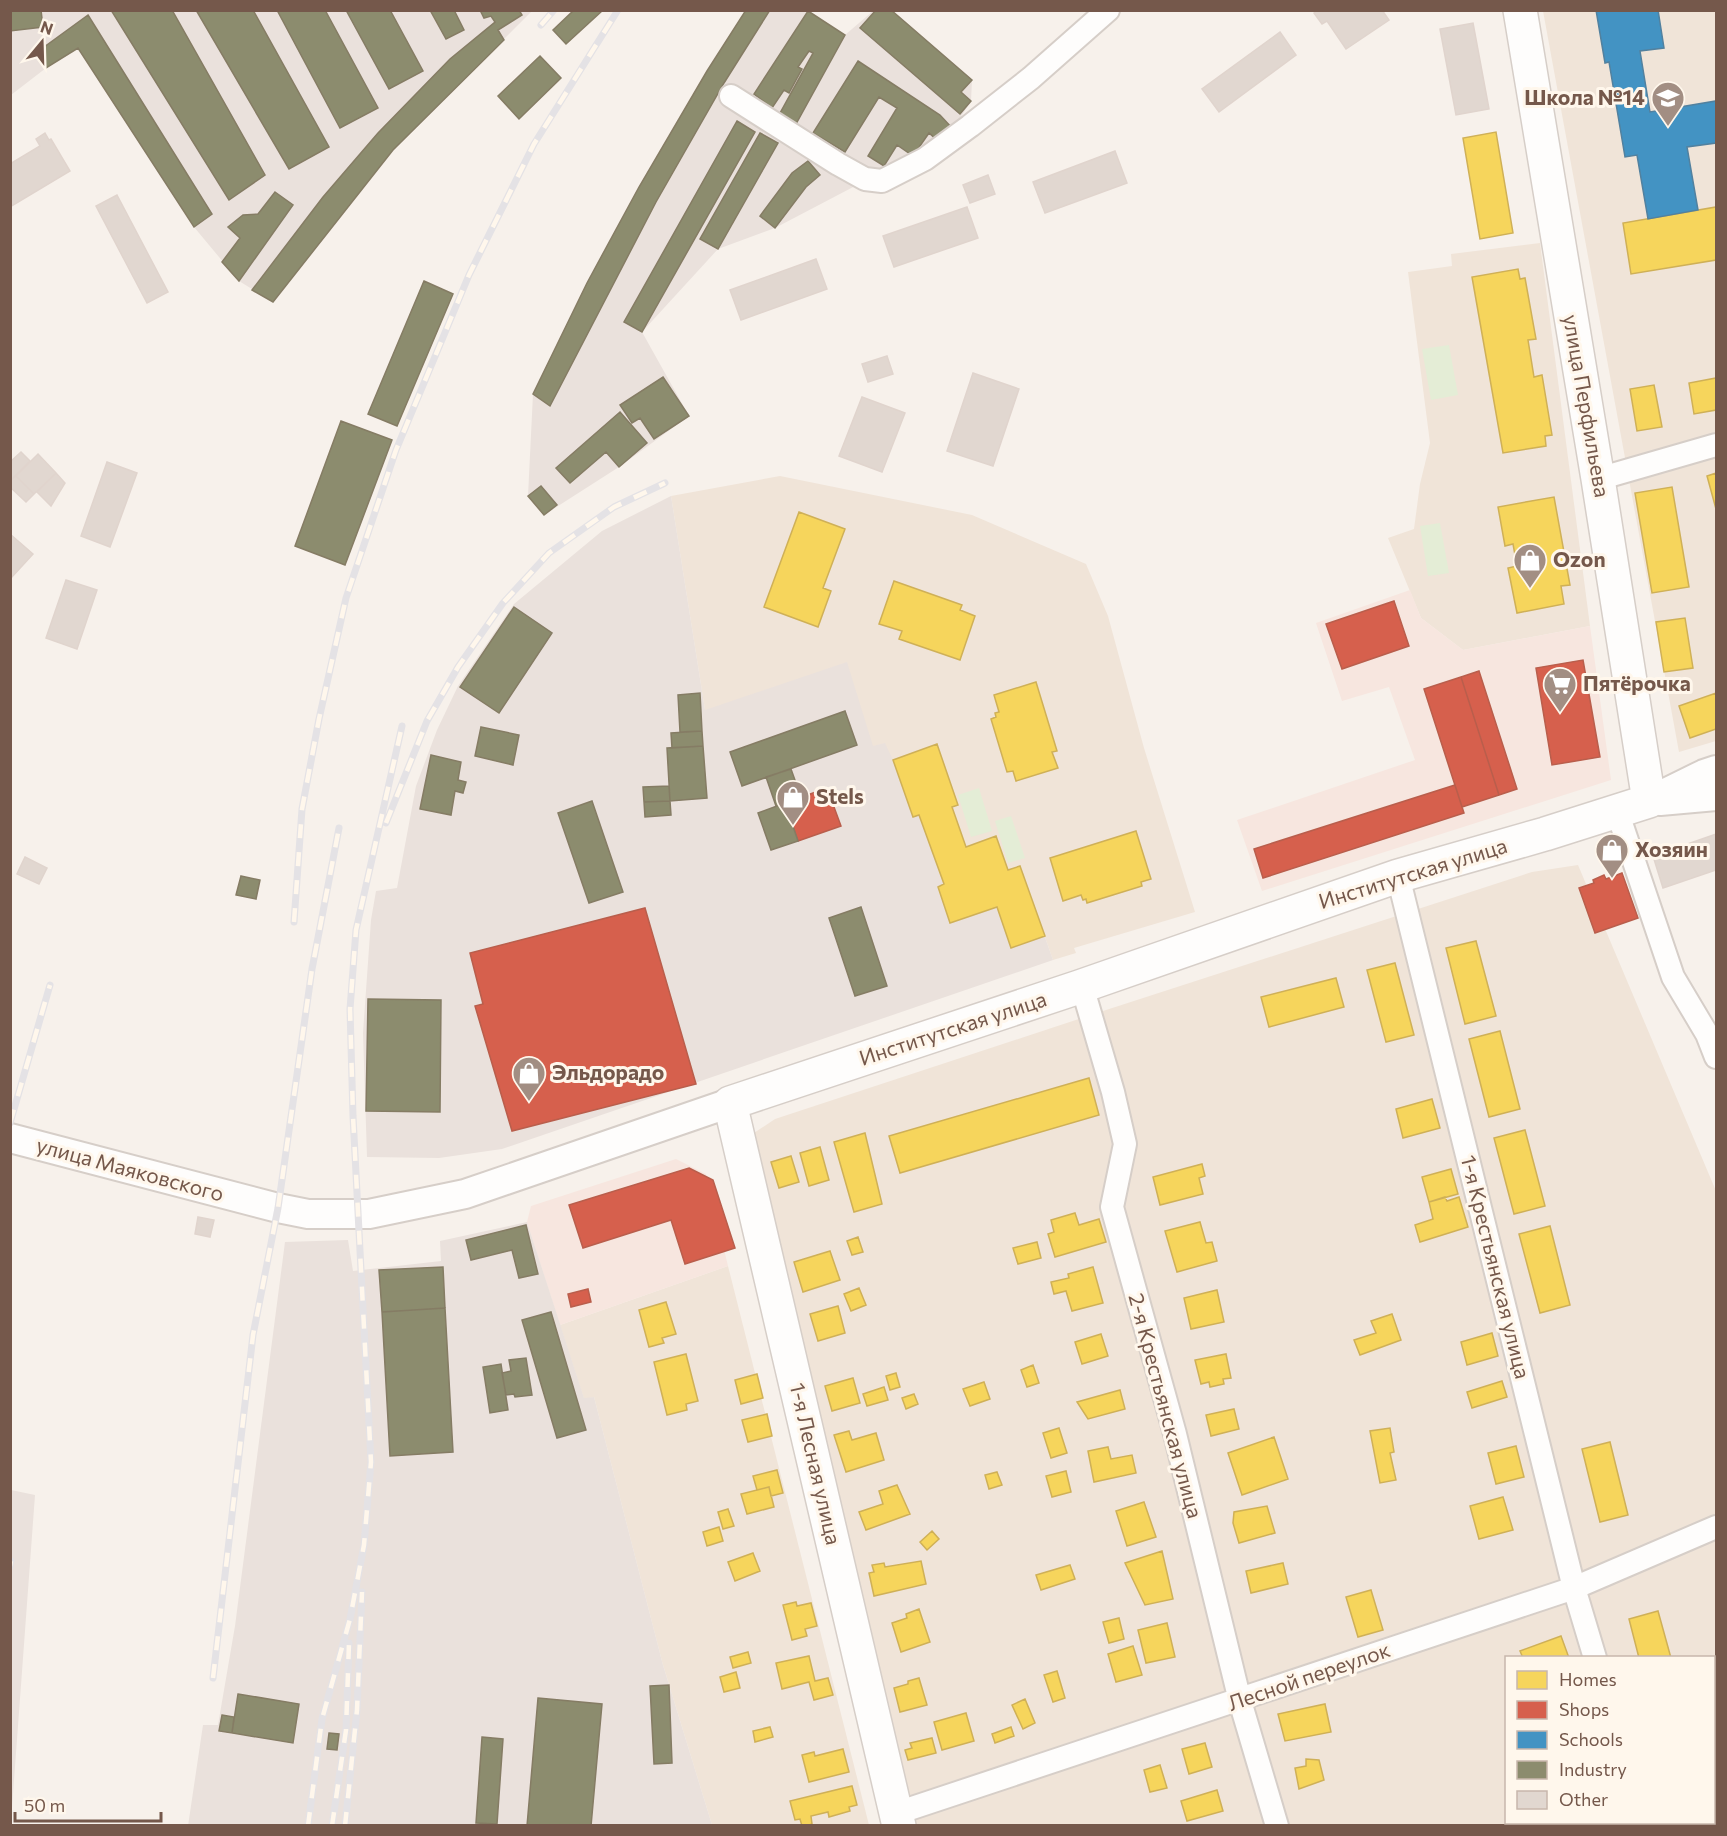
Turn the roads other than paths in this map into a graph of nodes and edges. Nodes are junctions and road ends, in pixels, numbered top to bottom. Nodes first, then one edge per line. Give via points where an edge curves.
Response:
1 (1108, 10) edge
2 (1520, 10) edge
3 (731, 96) dead end
4 (1716, 445) edge
5 (1598, 479) junction
6 (1716, 770) edge
7 (1716, 796) edge
8 (1649, 801) junction
9 (1617, 811) junction
10 (1398, 876) junction
11 (1082, 986) junction
12 (1716, 1057) edge
13 (730, 1103) junction
14 (10, 1138) edge
15 (250, 1202) joint
16 (1716, 1527) edge
17 (1574, 1588) junction
18 (1594, 1656) edge
19 (1240, 1701) junction
20 (898, 1819) edge
21 (1277, 1826) edge

1 - 3 street via 970,126 925,159 882,181 865,179 838,164
2 - 5 main road, улица Перфильева
4 - 5 street
5 - 8 main road, улица Перфильева
6 - 8 street, Институтская улица
7 - 8 street, Институтская улица
8 - 9 main road, Институтская улица
9 - 10 main road, Институтская улица
9 - 12 street via 1673,977
10 - 11 main road, Институтская улица
10 - 17 street, 1-я Крестьянская улица
11 - 13 main road, Институтская улица
11 - 19 street, 2-я Крестьянская улица via 1125,1144 1112,1207 1175,1434
13 - 15 street, Институтская улица via 465,1194 369,1214 308,1214
13 - 20 main road, 1-я Лесная улица
14 - 15 street, улица Маяковского
16 - 17 street, Лесной переулок
17 - 18 street, 1-я Крестьянская улица
17 - 19 street, Лесной переулок
19 - 20 street, Лесной переулок
19 - 21 street, 2-я Крестьянская улица

